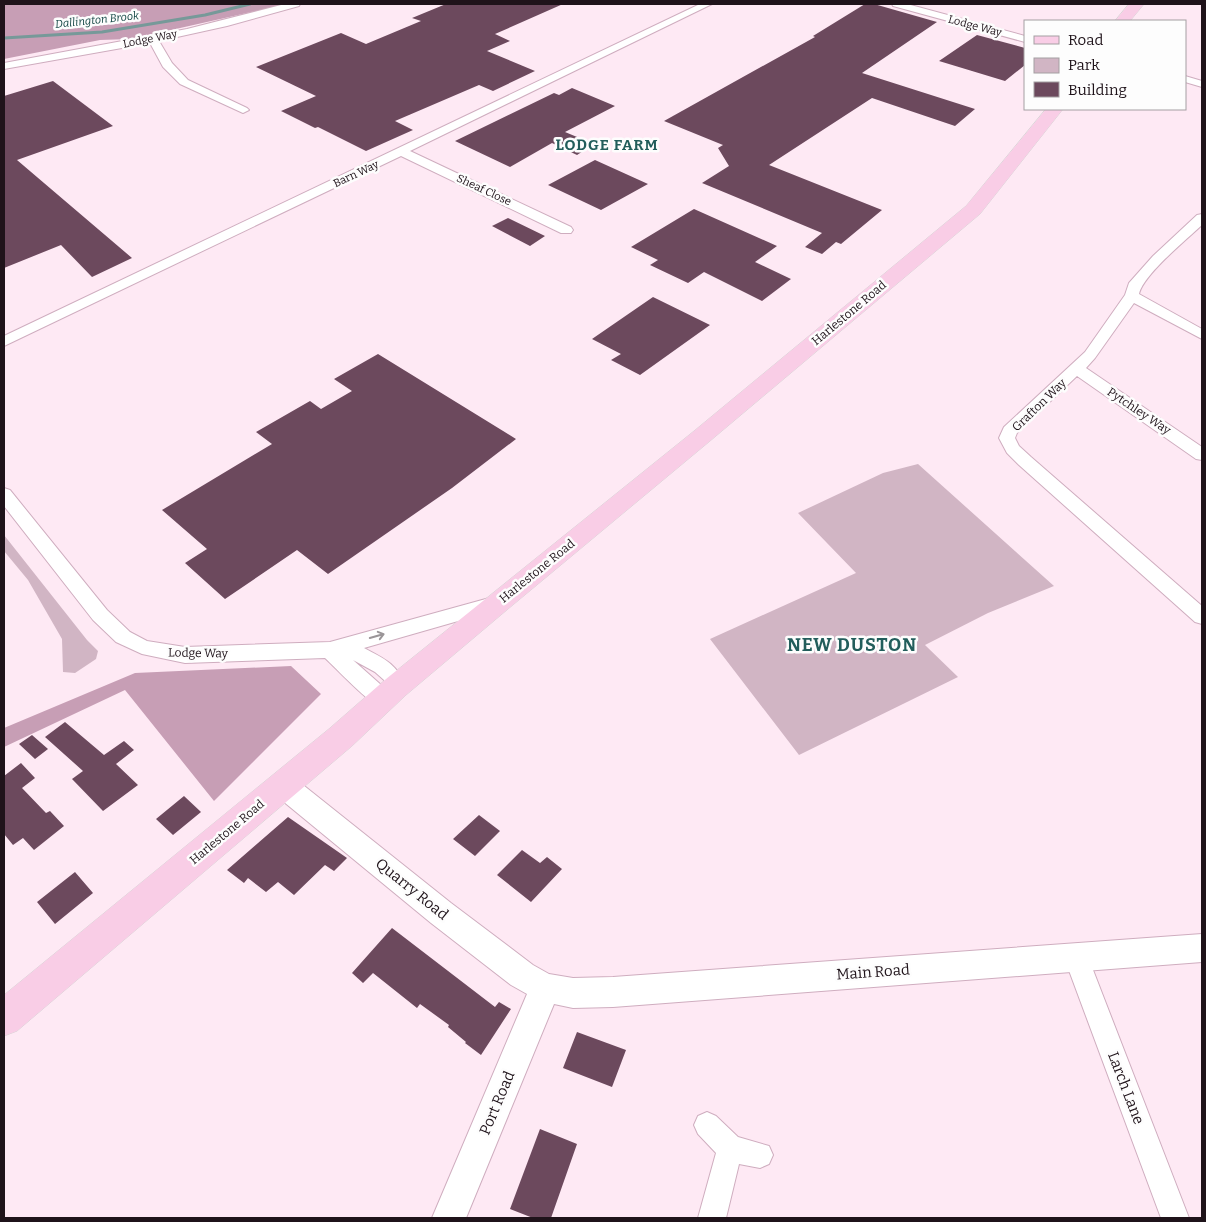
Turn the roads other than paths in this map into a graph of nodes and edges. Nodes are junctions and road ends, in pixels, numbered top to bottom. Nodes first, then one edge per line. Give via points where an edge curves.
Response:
1 (294, 4) edge
2 (707, 4) edge
3 (897, 4) edge
4 (1137, 4) edge
5 (1123, 20) edge
6 (1024, 38) edge
7 (153, 39) junction
8 (4, 66) edge
9 (1186, 79) edge
10 (1202, 84) edge
11 (243, 110) dead end
12 (1054, 110) edge
13 (402, 152) junction
14 (1202, 218) edge
15 (566, 230) dead end
16 (1132, 296) junction
17 (1202, 335) edge
18 (4, 342) edge
19 (1076, 368) junction
20 (1202, 455) edge
21 (4, 494) edge
22 (498, 602) junction
23 (1202, 617) edge
24 (330, 650) junction
25 (389, 693) junction
26 (284, 785) junction
27 (1202, 948) edge
28 (1076, 957) junction
29 (545, 988) junction
30 (4, 1018) edge
31 (706, 1125) dead end
32 (731, 1149) junction
33 (760, 1155) dead end
34 (449, 1218) edge
35 (712, 1218) edge
36 (1175, 1218) edge

1 - 7 street, Lodge Way via 242,20
2 - 13 street, Barn Way
3 - 6 street, Lodge Way
4 - 5 main road
7 - 8 street, Lodge Way
7 - 11 street via 166,65 184,82
9 - 10 street
12 - 22 main road, Harlestone Road via 973,210
13 - 15 street, Sheaf Close
13 - 18 street, Barn Way
14 - 16 street, Grafton Way via 1158,259 1134,286
16 - 17 street
16 - 19 street, Grafton Way via 1090,355
19 - 20 street, Pytchley Way
19 - 23 street, Grafton Way via 1010,431 1007,438 1025,461
21 - 24 street, Lodge Way via 100,615 123,637 142,647 185,655
24 -> 22 street, Lodge Way
22 - 25 main road, Harlestone Road
24 - 25 street via 365,684
25 - 26 main road, Harlestone Road
26 - 29 street, Quarry Road via 441,913
26 - 30 main road, Harlestone Road
27 - 28 street, Main Road
28 - 29 street, Main Road via 613,992 573,993
28 - 36 street, Larch Lane
29 - 34 street, Port Road
31 - 32 street
32 - 33 street
32 - 35 street

